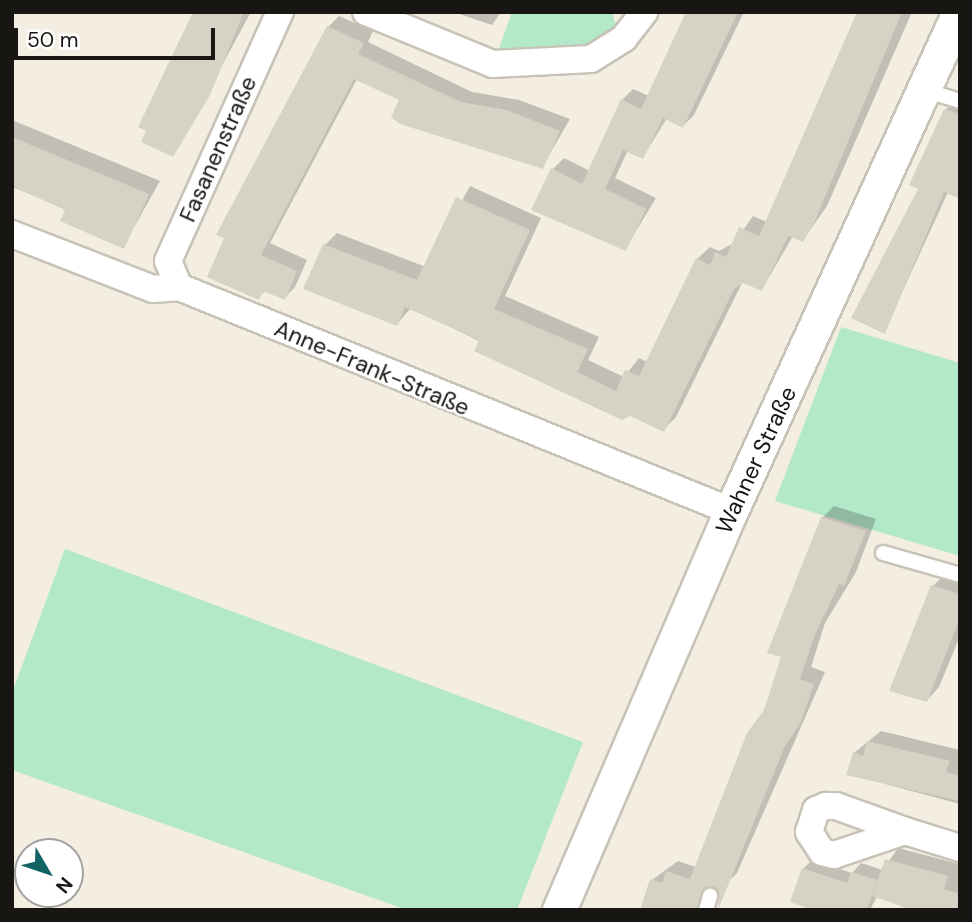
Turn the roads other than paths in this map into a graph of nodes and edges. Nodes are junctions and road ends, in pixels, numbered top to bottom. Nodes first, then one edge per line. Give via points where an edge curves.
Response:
1 (280, 12) edge
2 (366, 12) edge
3 (644, 12) edge
4 (958, 12) edge
5 (923, 90) junction
6 (960, 101) edge
7 (12, 234) edge
8 (179, 287) junction
9 (731, 511) junction
10 (883, 553) dead end
11 (960, 575) edge
12 (905, 831) dead end
13 (960, 848) edge
14 (559, 910) edge

1 - 8 street, Fasanenstraße via 168,261
2 - 3 street via 493,64 567,64 591,59 624,38
4 - 5 street, Wahner Straße
5 - 6 lane
5 - 9 street, Wahner Straße
7 - 8 street, Anne-Frank-Straße via 153,289
8 - 9 street, Anne-Frank-Straße
9 - 14 street, Wahner Straße
10 - 11 lane
12 - 13 street

